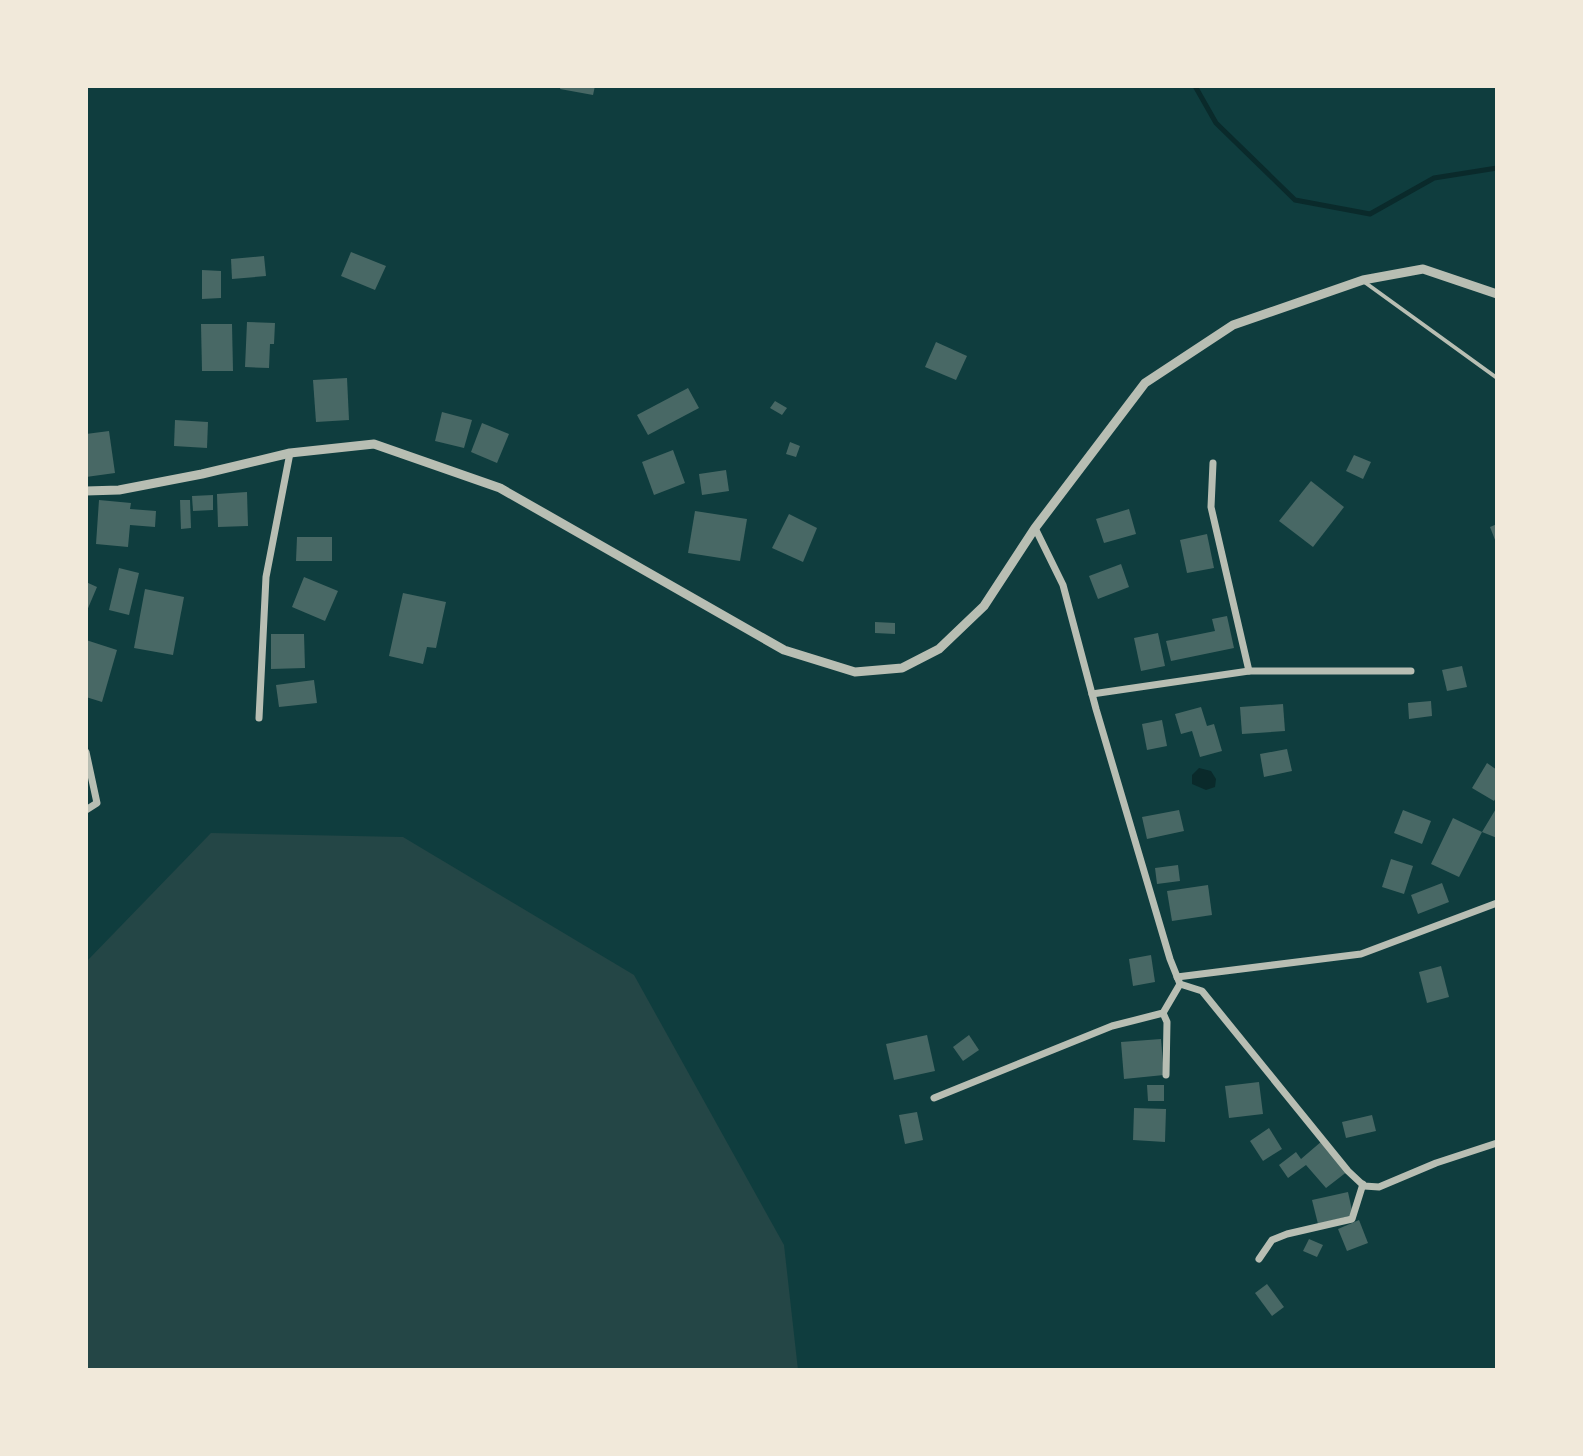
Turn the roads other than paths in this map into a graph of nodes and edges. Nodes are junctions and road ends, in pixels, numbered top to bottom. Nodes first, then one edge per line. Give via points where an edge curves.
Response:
1 (1363, 280) junction
2 (1497, 294) edge
3 (1497, 378) edge
4 (290, 453) junction
5 (1213, 463) dead end
6 (86, 491) edge
7 (1035, 528) junction
8 (1249, 671) junction
9 (1411, 671) dead end
10 (1092, 694) junction
11 (259, 718) dead end
12 (86, 752) edge
13 (86, 810) edge
14 (1497, 903) edge
15 (1178, 981) junction
16 (1163, 1013) junction
17 (1166, 1075) dead end
18 (934, 1098) dead end
19 (1497, 1143) edge
20 (1363, 1184) junction
21 (1259, 1259) dead end

1 - 2 street via 1423,269
1 - 3 lane
1 - 7 street via 1233,325 1145,383
4 - 6 street via 133,488
4 - 7 street via 374,444 500,488 784,650 855,672 902,668 939,649 984,606
4 - 11 street via 266,577
5 - 8 street via 1211,507
7 - 10 street via 1063,585
8 - 9 street
8 - 10 street
10 - 15 street
12 - 13 street via 97,803
14 - 15 street via 1361,954
15 - 16 street
15 - 20 street via 1202,991
16 - 17 street
16 - 18 street via 1112,1026
19 - 20 street via 1379,1187
20 - 21 street via 1352,1219 1272,1240

